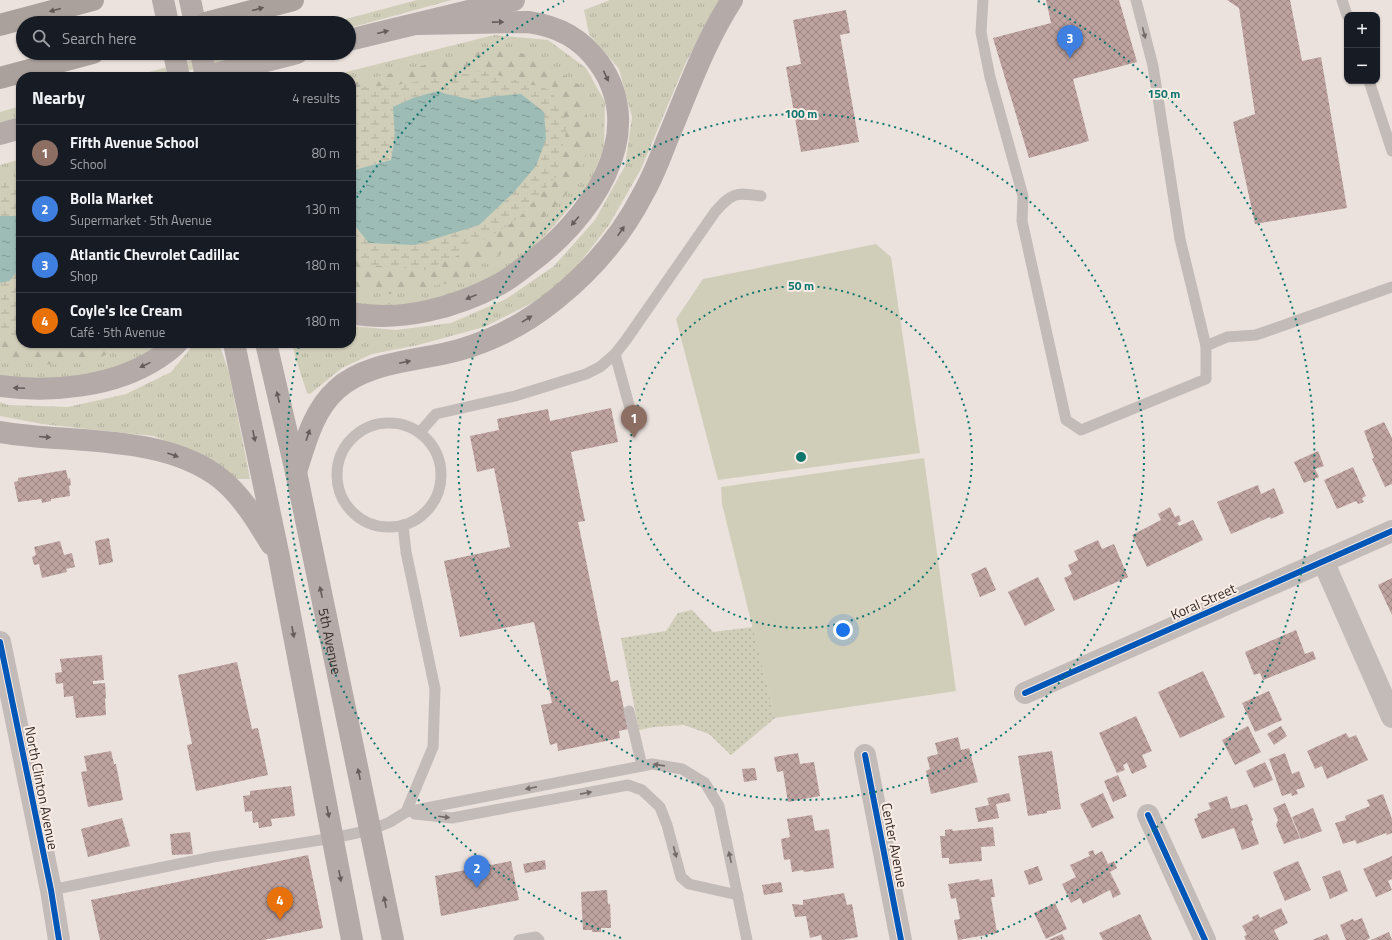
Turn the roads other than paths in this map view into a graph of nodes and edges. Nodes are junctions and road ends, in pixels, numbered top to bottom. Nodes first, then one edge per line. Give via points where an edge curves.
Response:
1 (93, 0) edge
2 (163, 0) edge
3 (190, 0) edge
4 (293, 0) edge
5 (514, 0) edge
6 (732, 0) edge
7 (983, 0) edge
8 (1136, 0) edge
9 (1342, 0) edge
10 (1346, 12) edge
11 (33, 16) edge
12 (166, 16) edge
13 (193, 16) edge
14 (232, 16) edge
15 (16, 21) edge
16 (417, 24) junction
17 (0, 25) edge
18 (356, 38) edge
19 (67, 60) edge
20 (175, 60) edge
21 (202, 60) edge
22 (270, 60) edge
23 (22, 72) edge
24 (178, 72) edge
25 (204, 72) edge
26 (224, 72) edge
27 (16, 74) edge
28 (0, 78) edge
29 (1370, 84) edge
30 (16, 129) edge
31 (0, 134) edge
32 (1392, 151) edge
33 (761, 196) dead end
34 (1392, 287) edge
35 (356, 313) edge
36 (1206, 346) junction
37 (170, 348) edge
38 (235, 348) edge
39 (267, 348) edge
40 (615, 354) junction
41 (0, 386) edge
42 (634, 423) dead end
43 (0, 432) edge
44 (420, 432) junction
45 (296, 472) junction
46 (403, 525) junction
47 (1392, 531) edge
48 (279, 557) junction
49 (1323, 561) junction
50 (0, 642) edge
51 (1025, 693) dead end
52 (629, 711) dead end
53 (1392, 717) edge
54 (865, 754) dead end
55 (642, 766) junction
56 (406, 812) junction
57 (1148, 815) dead end
58 (371, 830) junction
59 (333, 838) junction
60 (51, 890) junction
61 (738, 895) junction
62 (59, 940) edge
63 (352, 940) edge
64 (393, 940) edge
65 (519, 940) edge
66 (539, 940) edge
67 (747, 940) edge
68 (901, 940) edge
69 (1205, 940) edge

1 -> 11 highway
2 - 12 main road
3 - 13 main road
14 -> 4 highway
5 - 16 main road
45 -> 6 main road via 310,428 335,390 346,381 376,368 460,350 500,334 536,314 589,270 618,235 644,193 702,56
7 - 36 lane via 981,32 990,77 1023,196 1022,221 1066,420 1081,430 1206,379
8 -> 36 lane via 1153,66 1180,240
9 - 10 lane
15 -> 17 highway
18 -> 16 main road
16 -> 35 main road via 528,22 544,24 572,36 596,58 611,85 618,126 615,146 608,169 599,186 574,222 540,256 501,284 429,311 395,315
19 - 23 highway
20 - 24 main road
21 - 25 main road, bridge
22 - 26 main road
27 - 28 highway
29 - 32 lane
30 - 31 main road
33 - 40 lane via 743,193 728,198 715,212
34 - 36 lane via 1256,335 1227,337
37 -> 41 main road via 149,364 85,385 38,389
38 -> 48 main road
45 -> 39 main road, 5th Avenue
40 - 42 lane
40 - 44 lane via 600,367 586,374 515,396 436,414
43 -> 48 main road via 123,444 169,453 208,470 245,504
44 - 46 lane via 433,445 442,467 442,480 437,498 426,513
44 - 46 lane via 408,425 393,422 367,427 350,440 340,455 337,468 341,497 350,510 366,522 383,527
58 -> 45 main road, 5th Avenue
46 - 56 lane via 406,552 435,689 433,747
47 - 49 street, Koral Street
48 -> 59 main road
49 - 51 street, Koral Street
49 - 53 street
50 - 60 street, North Clinton Avenue
52 - 55 lane
54 - 68 street, Center Avenue
55 -> 56 lane
61 -> 55 lane via 719,806 705,784 682,769 652,764
56 - 58 lane
56 -> 61 lane via 452,818 628,785 642,790 660,807 681,877 689,884
57 - 69 street
58 - 59 lane
64 -> 58 main road, 5th Avenue
59 - 60 lane via 213,857
59 -> 63 main road
60 - 62 street, North Clinton Avenue
61 - 67 lane
65 - 66 lane via 536,937

